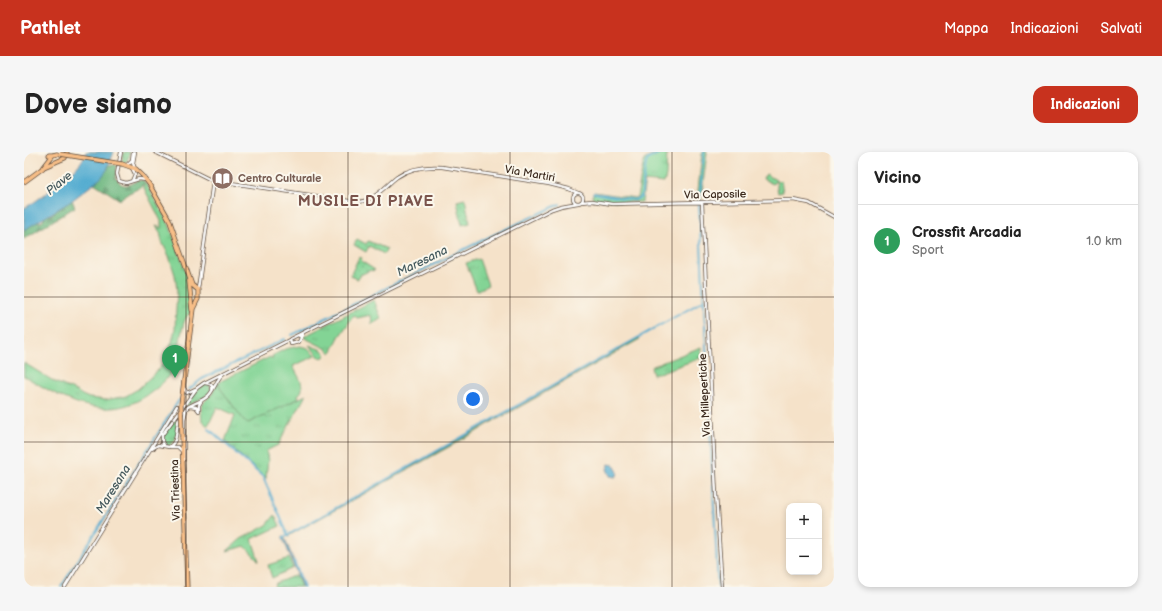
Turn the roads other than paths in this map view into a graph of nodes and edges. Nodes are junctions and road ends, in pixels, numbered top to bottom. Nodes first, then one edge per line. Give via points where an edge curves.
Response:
1 (67, 152) edge
2 (121, 152) edge
3 (134, 152) edge
4 (155, 152) edge
5 (53, 153) edge
6 (127, 165) junction
7 (45, 166) junction
8 (134, 168) junction
9 (146, 180) junction
10 (213, 181) junction
11 (24, 182) edge
12 (132, 182) junction
13 (568, 188) junction
14 (578, 193) junction
15 (583, 196) junction
16 (574, 197) junction
17 (592, 201) junction
18 (579, 202) junction
19 (699, 202) junction
20 (567, 204) junction
21 (834, 217) edge
22 (198, 283) junction
23 (192, 288) junction
24 (198, 290) junction
25 (190, 301) junction
26 (196, 303) junction
27 (193, 315) junction
28 (300, 336) junction
29 (290, 340) junction
30 (290, 344) junction
31 (275, 346) junction
32 (227, 370) junction
33 (184, 378) junction
34 (204, 383) junction
35 (197, 388) junction
36 (212, 391) junction
37 (203, 399) junction
38 (179, 405) junction
39 (189, 407) junction
40 (162, 434) junction
41 (164, 446) junction
42 (170, 447) junction
43 (150, 451) junction
44 (182, 452) junction
45 (183, 469) junction
46 (65, 587) edge
47 (187, 587) edge
48 (722, 587) edge

1 - 7 main road via 65,158
2 - 12 street via 117,177 124,183
3 - 6 street via 132,160
3 - 8 street
4 - 10 street, Via Martiri
5 - 6 main road, bridge
5 - 7 main road
6 - 8 main road
7 - 11 main road
8 - 9 main road
8 - 12 street
9 - 12 street
9 - 23 main road via 169,219
10 - 13 street, Via Martiri via 360,202 372,198 398,176 415,169 434,166
10 - 22 street
13 - 14 street, Via Martiri
13 - 16 street, Via Martiri
14 - 15 street
14 - 16 street
15 - 17 street, Via Caposile
15 - 18 street
16 - 18 street via 575,202
16 - 20 street
17 - 18 street, Via Caposile
17 - 19 street, Via Caposile via 612,204
18 - 20 street, Via Caposile
19 - 21 street, Via Caposile via 798,200
19 - 48 street, Via Millepertiche
20 - 28 street via 552,209 305,331
22 - 23 street
22 - 24 street
23 - 24 main road
23 - 25 main road
24 - 26 main road
25 - 26 main road
25 - 27 main road
26 - 27 main road
27 - 33 main road, Via Triestina
28 - 29 street
28 - 30 street via 299,342
29 - 30 street
29 - 31 street
30 - 31 street
31 - 32 street
32 - 34 street
32 - 36 street via 218,378
33 - 35 street via 186,392 192,392
33 - 38 main road, Via Triestina
34 - 35 street
34 - 36 street via 212,386
35 - 40 street
36 - 37 street
37 - 39 street
37 - 39 street via 199,411 196,407
38 - 40 street
38 - 44 main road, Via Triestina, bridge
39 - 42 street via 178,420 175,442
39 - 45 street via 184,416
40 - 41 street
40 - 43 street
41 - 42 street
41 - 43 street via 158,445
42 - 44 street via 178,447
43 - 46 street
44 - 45 main road, Via Triestina
45 - 47 main road, Via Triestina

